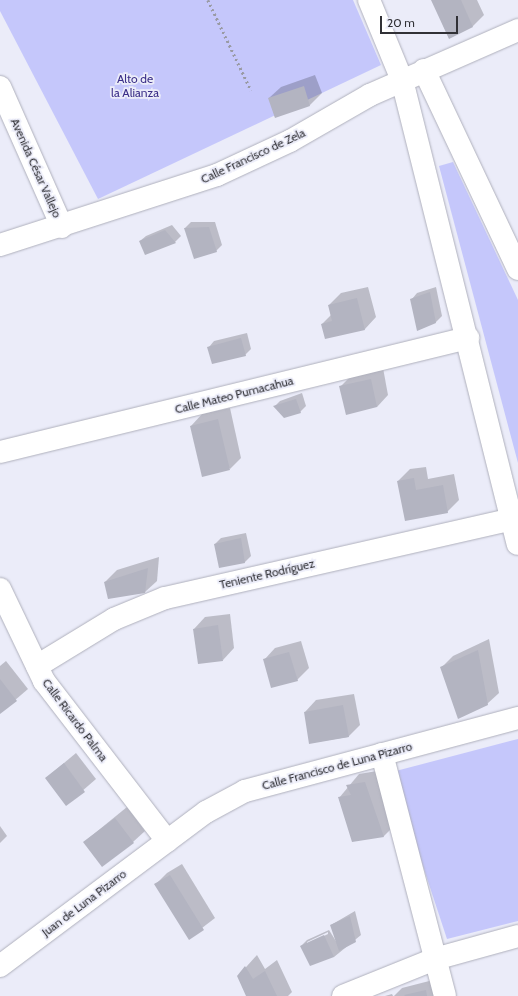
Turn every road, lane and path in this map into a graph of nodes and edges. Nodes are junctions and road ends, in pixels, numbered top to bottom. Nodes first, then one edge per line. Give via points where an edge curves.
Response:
1 (208, 0) edge
2 (369, 0) edge
3 (518, 30) edge
4 (424, 70) junction
5 (402, 80) junction
6 (0, 87) edge
7 (251, 90) dead end
8 (62, 227) junction
9 (511, 236) edge
10 (0, 245) edge
11 (518, 269) edge
12 (468, 338) junction
13 (0, 452) edge
14 (512, 519) junction
15 (518, 544) edge
16 (0, 589) edge
17 (37, 666) junction
18 (518, 718) edge
19 (382, 754) junction
20 (167, 841) junction
21 (518, 936) edge
22 (435, 959) junction
23 (1, 962) edge
24 (343, 996) edge
25 (445, 996) edge

1 - 7 path
2 - 5 street
3 - 4 street, Calle Francisco de Zela
4 - 5 street, Calle Francisco de Zela
4 - 9 street
5 - 8 street, Calle Francisco de Zela via 370,95 290,141 217,175
5 - 12 street
6 - 8 street, Avenida César Vallejo
8 - 10 street, Calle Francisco de Zela
9 - 11 street
12 - 13 street, Calle Mateo Pumacahua
12 - 14 street
14 - 15 street
14 - 17 street, Teniente Rodríguez via 165,598 114,619
16 - 17 street, Calle Ricardo Palma
17 - 20 street, Calle Ricardo Palma via 44,681
18 - 19 street, Calle Francisco de Luna Pizarro
19 - 20 street, Calle Francisco de Luna Pizarro via 245,791 206,812
19 - 22 street
20 - 23 street, Juan de Luna Pizarro
21 - 22 street
22 - 24 street
22 - 25 street

